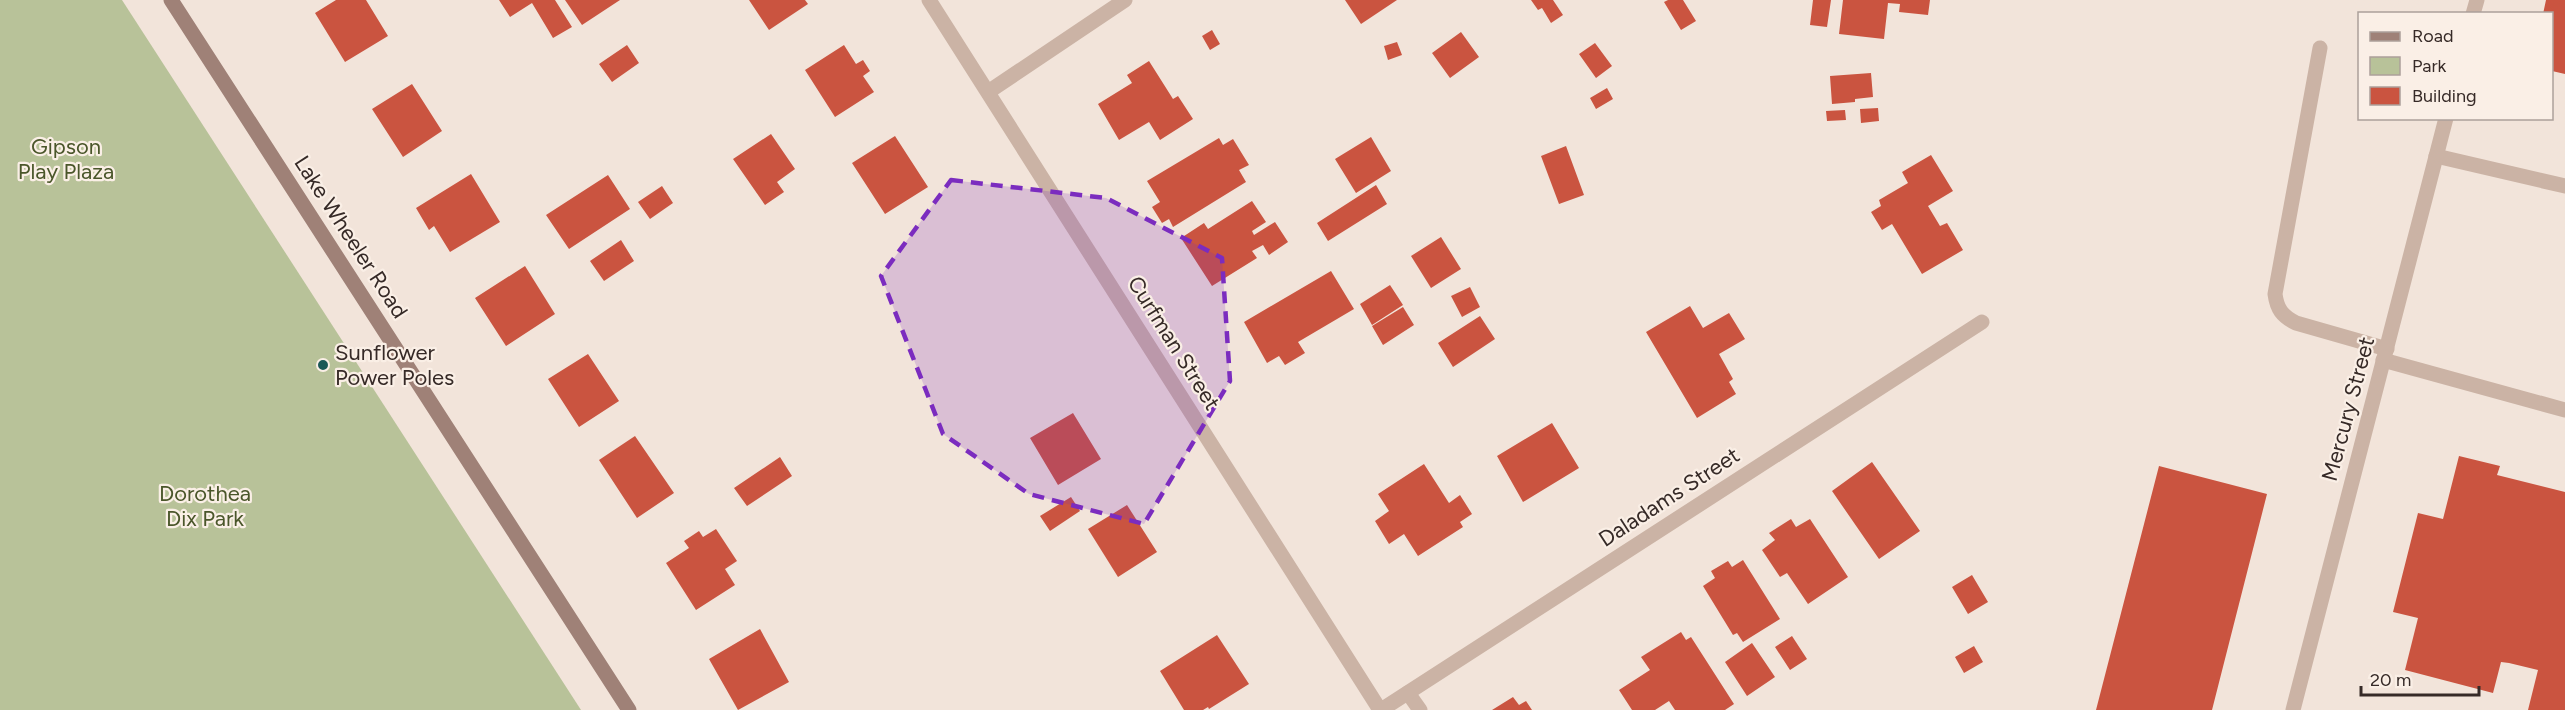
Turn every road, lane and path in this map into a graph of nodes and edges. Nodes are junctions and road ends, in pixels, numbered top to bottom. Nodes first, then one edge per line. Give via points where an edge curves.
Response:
1 (171, 0) edge
2 (929, 0) edge
3 (1125, 0) edge
4 (2320, 48) dead end
5 (987, 92) junction
6 (2445, 120) edge
7 (2436, 156) junction
8 (2565, 186) edge
9 (1982, 322) dead end
10 (2385, 354) junction
11 (2565, 410) edge
12 (1408, 693) junction
13 (629, 710) edge
14 (1381, 710) edge
15 (1419, 710) edge
16 (2293, 710) edge

1 - 13 main road, Lake Wheeler Road
2 - 5 street, Curfman Street
3 - 5 street
4 - 10 street via 2275,294 2277,307 2296,323
5 - 14 street, Curfman Street
6 - 7 street, Mercury Street
7 - 8 street
7 - 10 street, Mercury Street
9 - 12 street, Daladams Street
10 - 11 street
10 - 16 street, Mercury Street
12 - 14 street, Daladams Street
12 - 15 street

